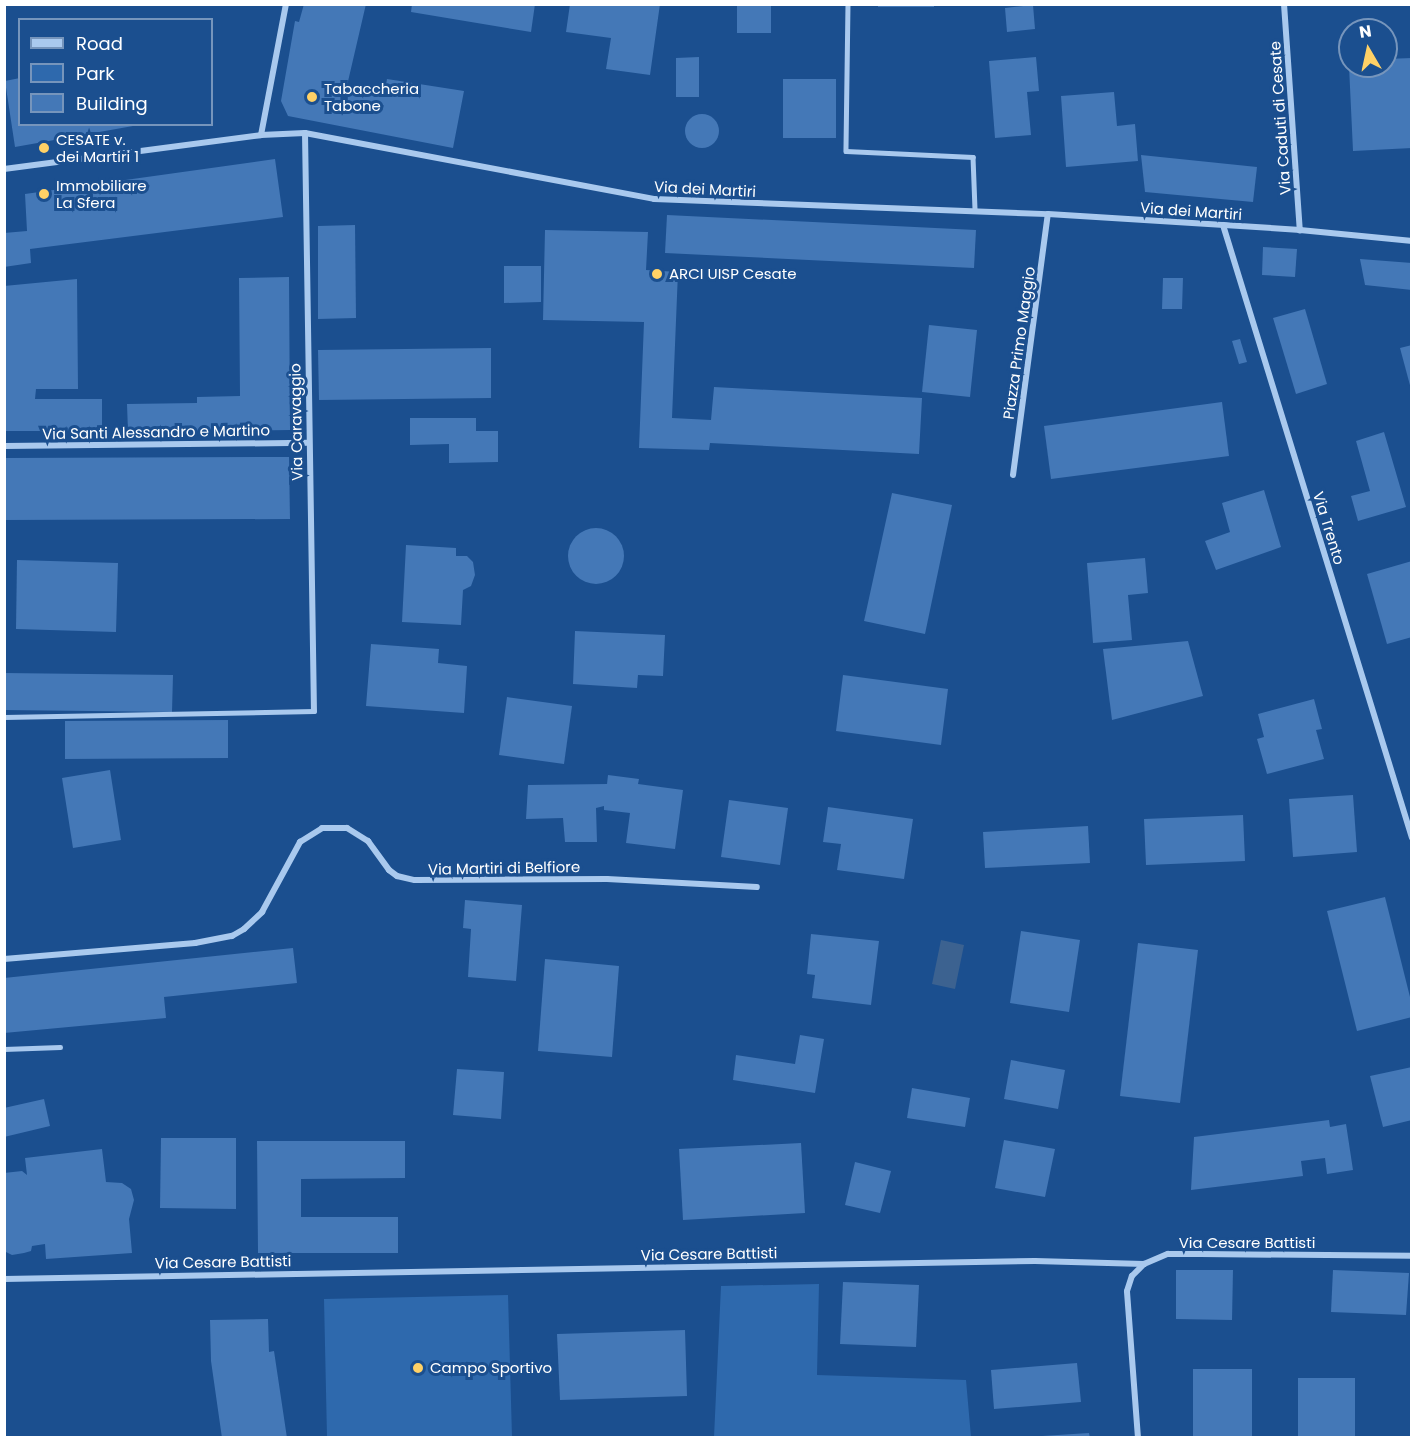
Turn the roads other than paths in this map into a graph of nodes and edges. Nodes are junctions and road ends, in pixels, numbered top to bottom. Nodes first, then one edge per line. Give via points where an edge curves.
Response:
1 (286, 4) edge
2 (849, 4) edge
3 (1284, 4) edge
4 (305, 133) junction
5 (261, 135) junction
6 (4, 169) edge
7 (975, 210) junction
8 (1048, 214) junction
9 (1223, 225) junction
10 (1299, 230) junction
11 (1412, 241) edge
12 (308, 443) junction
13 (4, 446) edge
14 (1013, 475) dead end
15 (314, 711) joint
16 (4, 717) edge
17 (1412, 838) edge
18 (757, 887) dead end
19 (4, 959) edge
20 (60, 1047) dead end
21 (4, 1049) edge
22 (1412, 1256) edge
23 (1144, 1264) junction
24 (4, 1279) edge
25 (1138, 1437) edge

1 - 5 street
2 - 7 lane via 846,151 973,157
3 - 10 street, Via Caduti di Cesate
4 - 5 street, Via dei Martiri
4 - 7 street, Via dei Martiri via 654,200
4 - 12 street, Via Caravaggio
5 - 6 street, Via dei Martiri
7 - 8 street, Via dei Martiri
8 - 9 street, Via dei Martiri
8 - 14 street, Piazza Primo Maggio
9 - 10 street, Via dei Martiri
9 - 17 street, Via Trento
10 - 11 street, Via dei Martiri
12 - 13 street, Via Santi Alessandro e Martino
12 - 15 street, Via Caravaggio
15 - 16 lane
18 - 19 street, Via Martiri di Belfiore via 607,879 415,880 388,870 368,841 347,828 322,828 300,842 262,912 232,936 195,943
20 - 21 lane
22 - 23 street, Via Cesare Battisti via 1168,1254
23 - 24 street, Via Cesare Battisti via 1011,1261
23 - 25 street via 1132,1276 1127,1291

